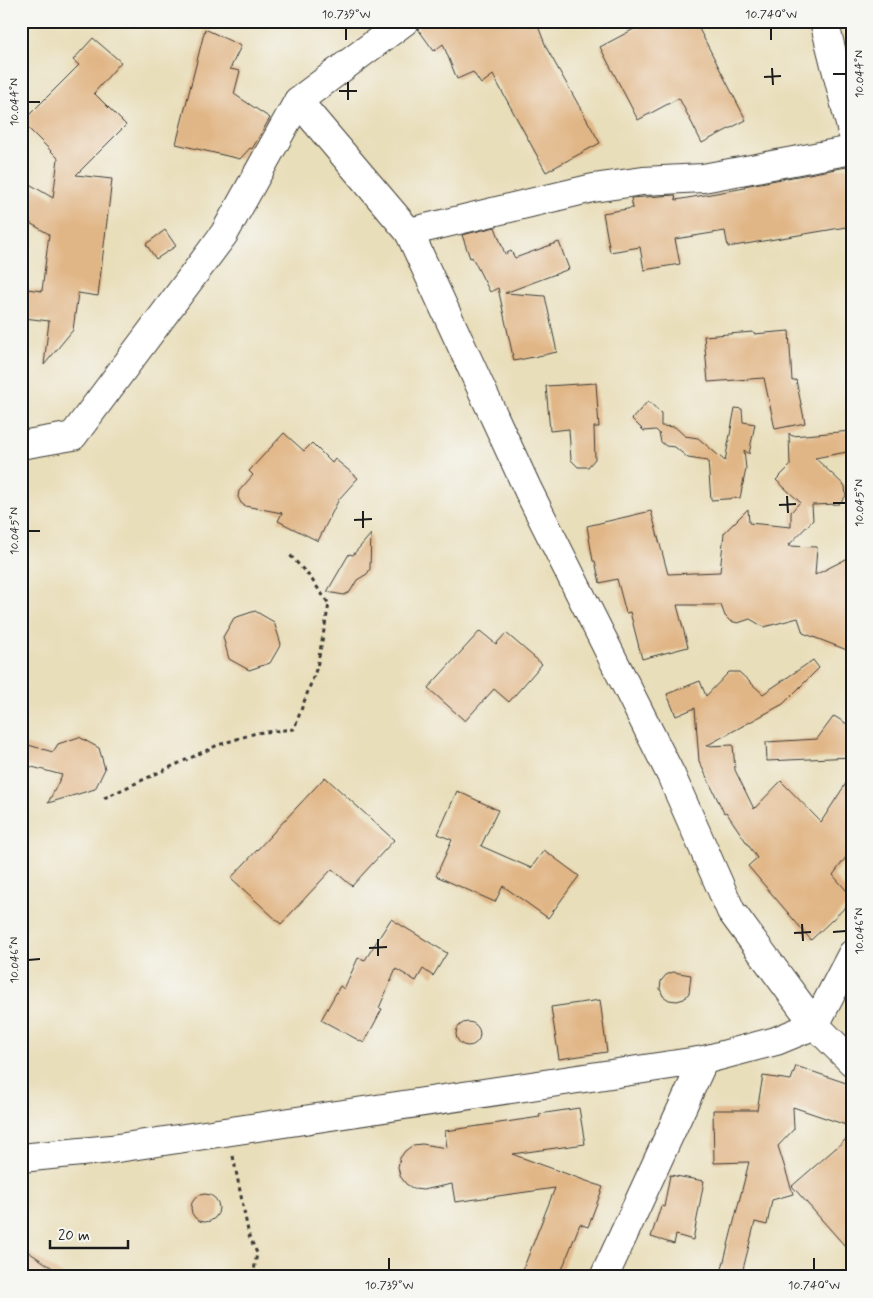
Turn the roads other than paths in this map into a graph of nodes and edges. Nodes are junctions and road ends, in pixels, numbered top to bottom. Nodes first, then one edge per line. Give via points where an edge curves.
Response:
1 (405, 21) edge
2 (824, 21) edge
3 (298, 101) junction
4 (852, 132) edge
5 (852, 150) edge
6 (409, 232) junction
7 (21, 445) edge
8 (852, 954) edge
9 (815, 1025) junction
10 (704, 1060) junction
11 (852, 1062) edge
12 (21, 1158) edge
13 (604, 1277) edge

1 - 3 street
2 - 4 street
3 - 6 street
3 - 7 street via 224,234 73,436
5 - 6 street via 703,178 593,188
6 - 9 street via 528,490 671,775 731,911
8 - 9 street
9 - 10 street via 776,1041
9 - 11 street
10 - 12 street via 112,1149
10 - 13 street

